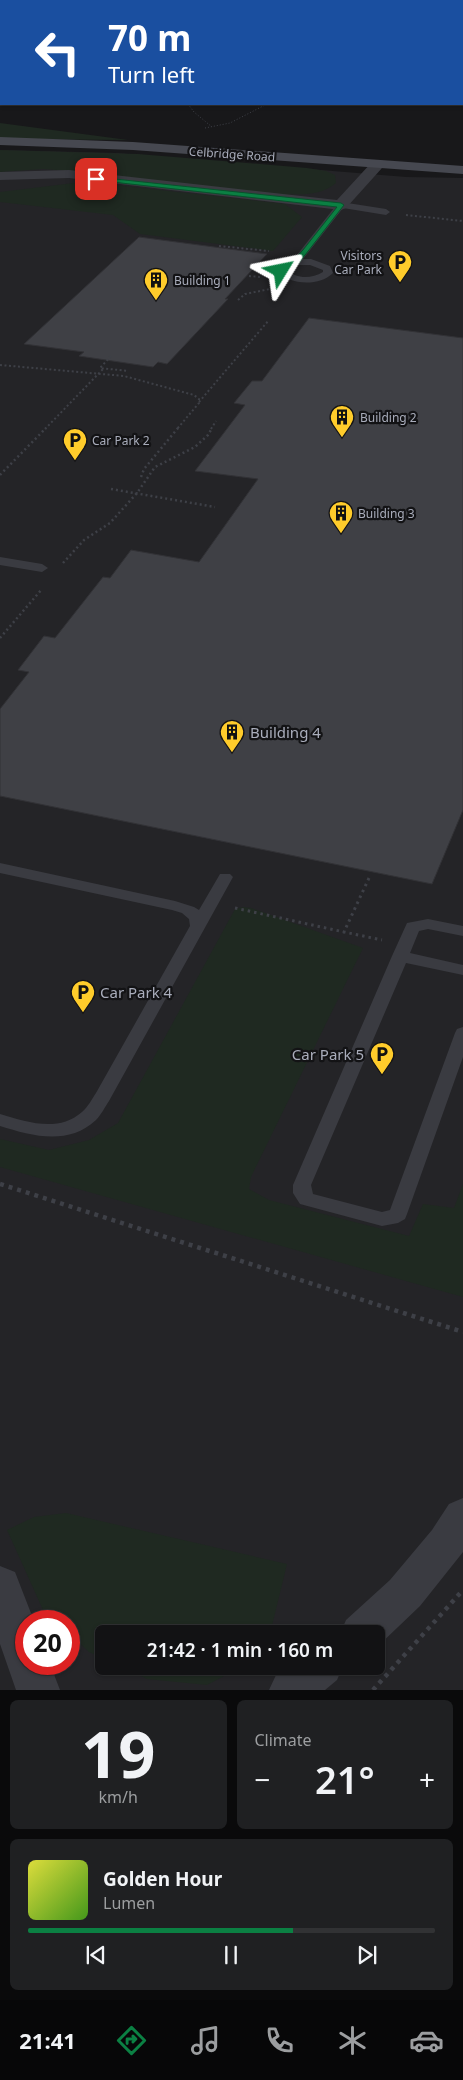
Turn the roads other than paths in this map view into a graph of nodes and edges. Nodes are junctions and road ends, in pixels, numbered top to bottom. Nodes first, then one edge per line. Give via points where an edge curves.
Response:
1 (0, 141) edge
2 (376, 165) junction
3 (463, 170) edge
4 (0, 176) edge
5 (96, 179) junction
6 (0, 188) edge
7 (341, 205) junction
8 (386, 212) road end
9 (296, 262) dead end
10 (0, 561) edge
11 (42, 568) dead end
12 (0, 868) edge
13 (225, 877) dead end
14 (428, 924) junction
15 (463, 924) edge
16 (198, 928) junction
17 (463, 931) edge
18 (402, 950) junction
19 (463, 970) edge
20 (463, 1033) edge
21 (0, 1120) edge
22 (463, 1516) edge
23 (0, 1585) edge
24 (371, 1625) edge
25 (15, 1627) edge
26 (33, 1675) edge
27 (310, 1675) edge
28 (38, 1690) edge
29 (291, 1690) edge

1 - 2 main road, Celbridge Road via 133,146
2 - 3 main road, Celbridge Road
2 - 7 street
4 - 5 street via 69,174
5 - 6 street
5 - 7 street
7 - 8 lane
7 - 9 lane
10 - 11 lane
12 - 16 lane via 175,906 197,917
13 - 16 lane
14 - 15 lane
14 - 17 lane
14 - 18 lane via 413,927
16 - 21 lane via 90,1115 74,1125 44,1132
18 - 19 lane
18 - 20 lane via 302,1186 302,1193 307,1199 382,1219 398,1214
22 - 24 street via 446,1543 405,1593
23 - 25 street
26 - 28 street
27 - 29 street

